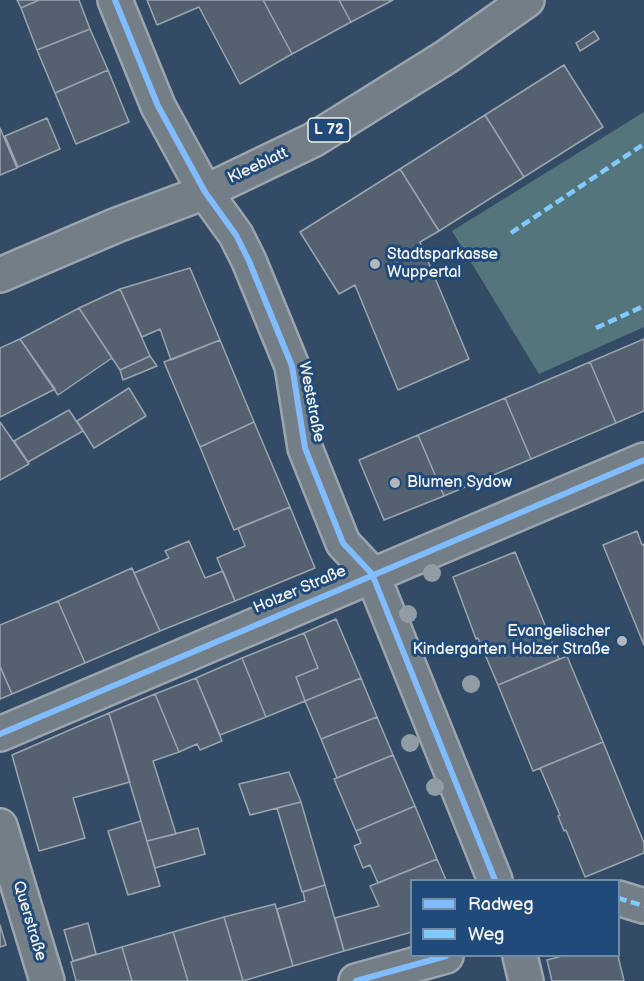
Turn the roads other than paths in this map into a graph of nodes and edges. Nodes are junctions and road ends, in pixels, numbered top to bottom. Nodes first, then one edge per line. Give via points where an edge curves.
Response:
1 (115, 0) edge
2 (527, 0) edge
3 (205, 192) junction
4 (0, 275) edge
5 (644, 460) edge
6 (372, 574) junction
7 (0, 734) edge
8 (0, 826) edge
9 (495, 879) edge
10 (620, 899) edge
11 (644, 906) edge
12 (442, 957) edge
13 (520, 957) edge
14 (47, 981) edge
15 (356, 981) edge
16 (526, 981) edge

1 - 3 street, Weststraße via 158,106
2 - 3 street, Kleeblatt / L 72 via 446,57 313,140
3 - 4 street, Kleeblatt / L 72
3 - 6 street, Weststraße via 236,235 249,261 292,366 305,448 343,543
5 - 6 street, Holzer Straße
6 - 7 street, Holzer Straße
6 - 9 street, Weststraße
8 - 14 street, Querstraße
10 - 11 street
12 - 15 street
13 - 16 street

